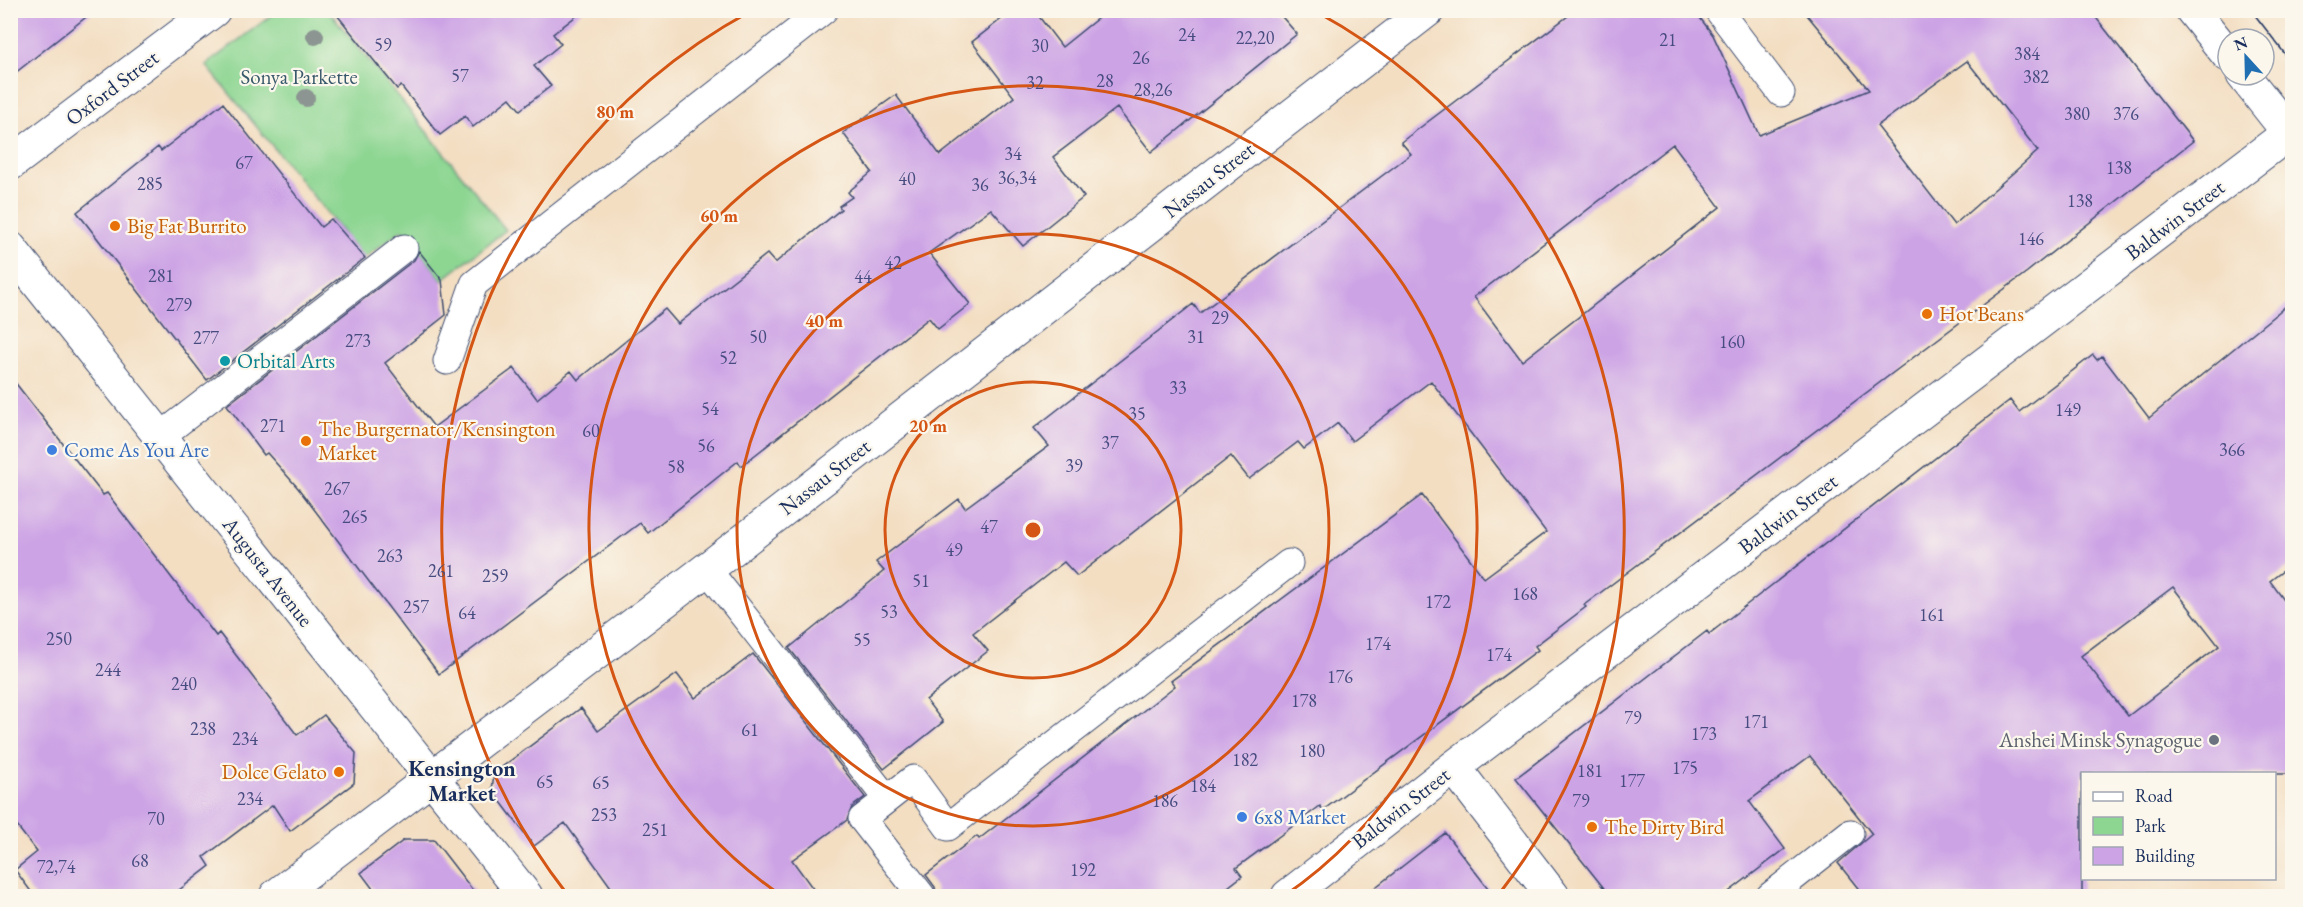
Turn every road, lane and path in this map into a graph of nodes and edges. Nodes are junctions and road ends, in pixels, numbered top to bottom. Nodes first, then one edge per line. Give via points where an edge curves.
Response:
1 (214, 10) edge
2 (824, 10) edge
3 (1428, 10) edge
4 (1718, 10) edge
5 (2192, 10) edge
6 (2216, 41) edge
7 (2253, 87) edge
8 (1781, 93) dead end
9 (2291, 135) edge
10 (10, 164) edge
11 (10, 248) edge
12 (404, 248) dead end
13 (447, 361) dead end
14 (161, 436) junction
15 (1289, 563) dead end
16 (707, 569) junction
17 (1454, 767) junction
18 (431, 779) junction
19 (887, 799) junction
20 (1850, 833) dead end
21 (276, 897) edge
22 (526, 897) edge
23 (922, 897) edge
24 (1288, 897) edge
25 (1553, 897) edge
26 (1770, 897) edge

1 - 10 street, Oxford Street
2 - 13 lane via 474,284
3 - 16 street, Nassau Street
4 - 8 lane
5 - 6 street
7 - 9 street
9 - 17 street, Baldwin Street
11 - 14 street, Augusta Avenue
12 - 14 lane
14 - 18 street, Augusta Avenue
15 - 19 lane via 948,827 913,779
16 - 18 street, Nassau Street
16 - 19 lane
17 - 24 street, Baldwin Street
17 - 25 street
18 - 21 street, Nassau Street
18 - 22 street, Augusta Avenue
19 - 23 lane via 862,819
20 - 26 lane

